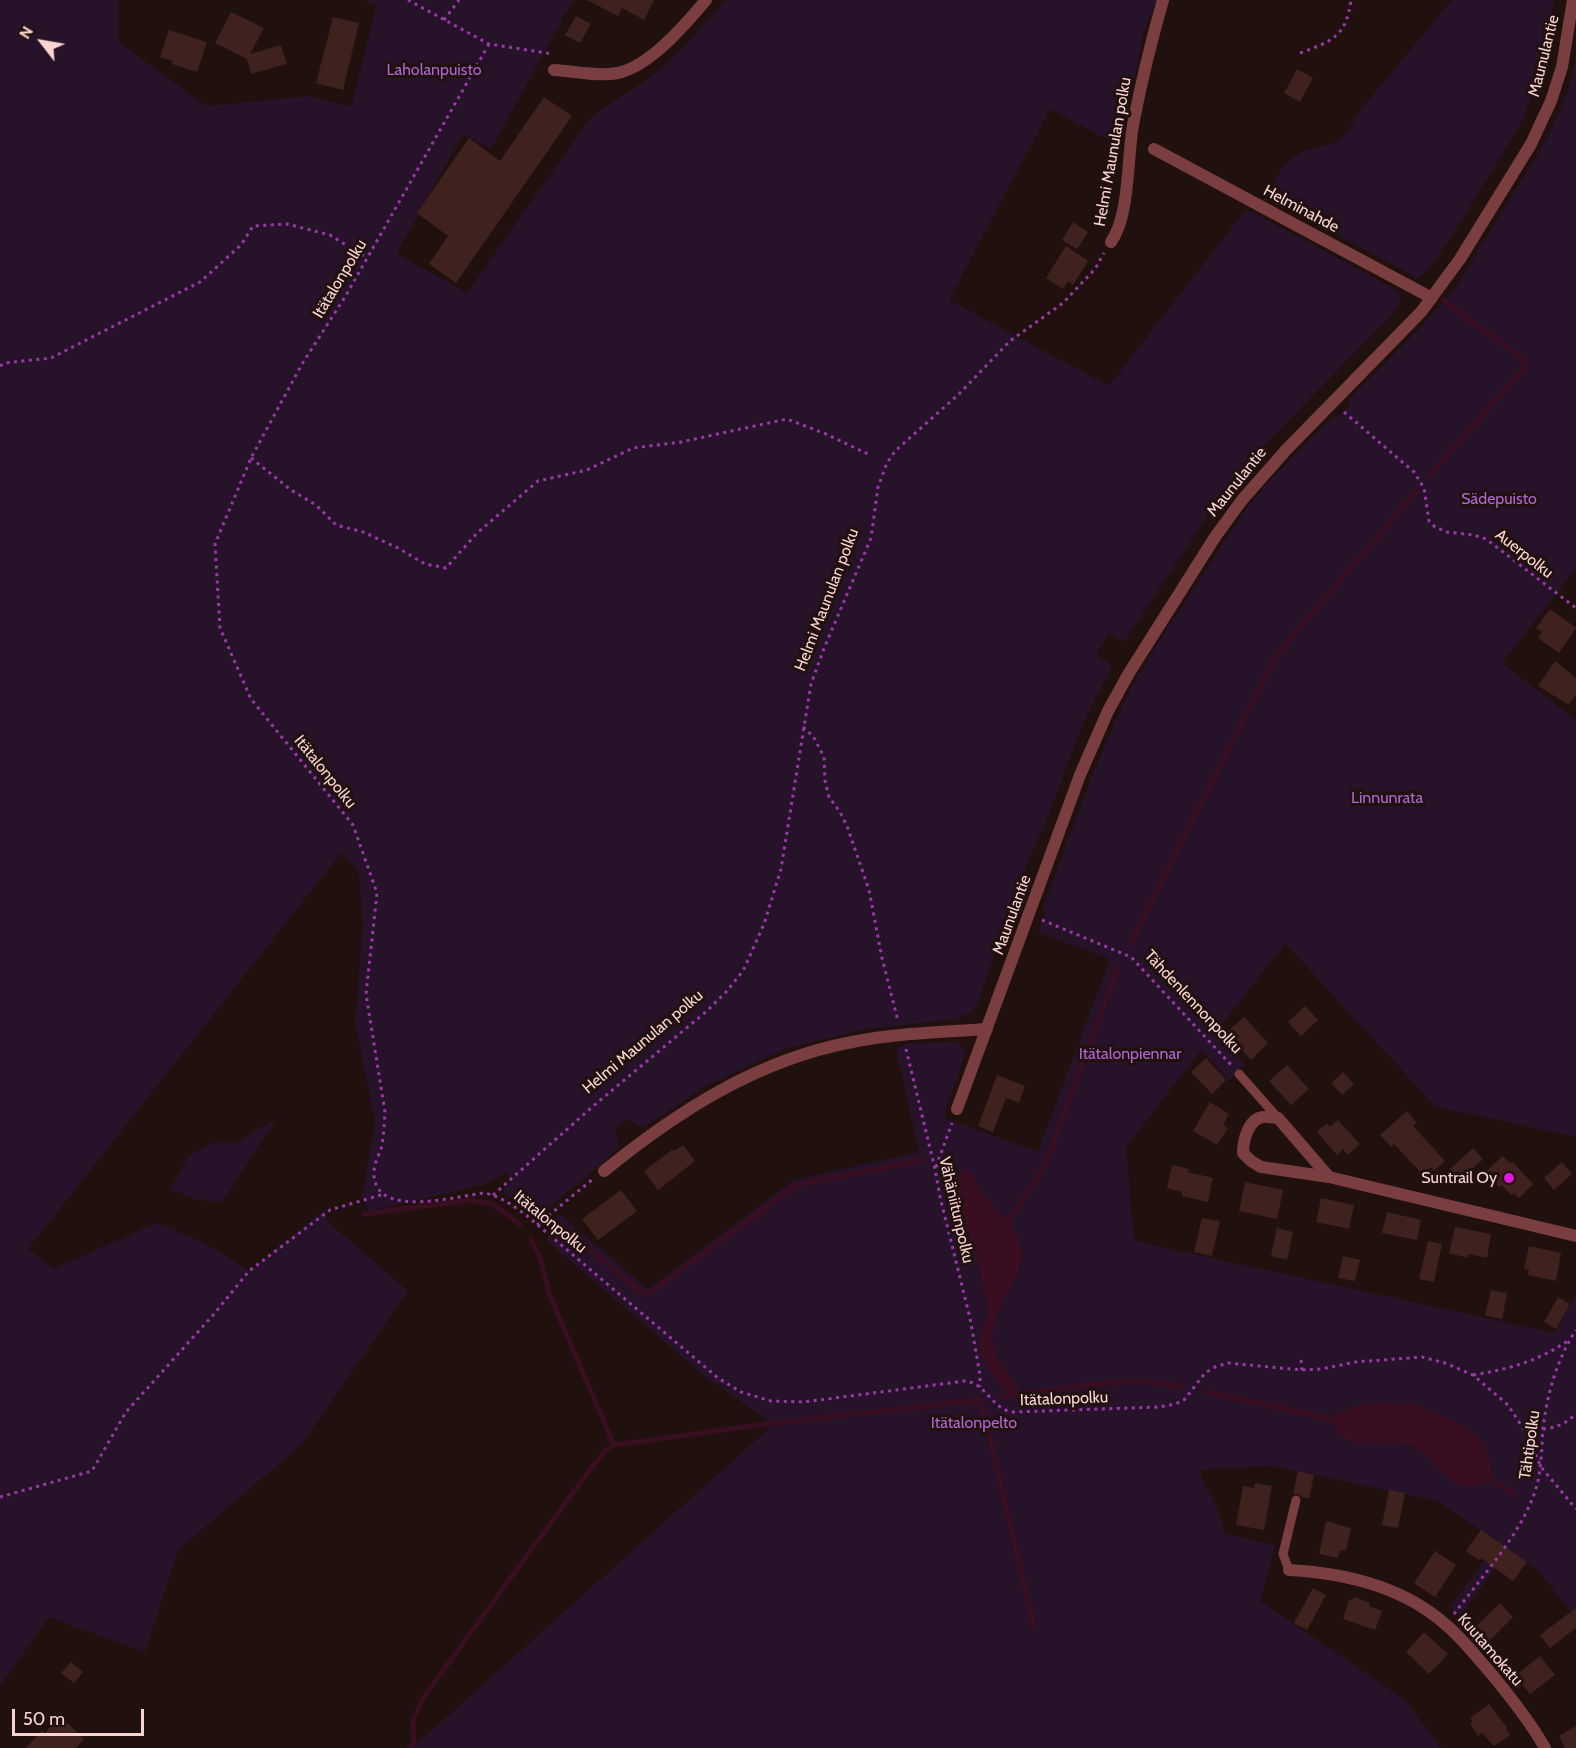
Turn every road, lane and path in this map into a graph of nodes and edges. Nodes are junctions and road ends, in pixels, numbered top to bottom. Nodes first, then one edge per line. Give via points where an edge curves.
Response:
1 (408, 0) edge
2 (459, 0) edge
3 (706, 0) edge
4 (1163, 0) edge
5 (1351, 0) edge
6 (1574, 0) edge
7 (444, 20) junction
8 (489, 44) junction
9 (1300, 53) dead end
10 (559, 55) dead end
11 (554, 70) dead end
12 (1154, 149) dead end
13 (1111, 242) joint
14 (367, 258) junction
15 (1432, 298) junction
16 (0, 366) edge
17 (1338, 406) dead end
18 (868, 454) dead end
19 (251, 458) junction
20 (1576, 608) edge
21 (803, 727) junction
22 (1036, 918) dead end
23 (900, 1028) dead end
24 (987, 1029) junction
25 (904, 1040) dead end
26 (1239, 1074) joint
27 (957, 1109) joint
28 (1278, 1118) junction
29 (935, 1169) junction
30 (604, 1171) joint
31 (1329, 1177) junction
32 (384, 1194) junction
33 (494, 1195) junction
34 (537, 1226) junction
35 (1576, 1236) edge
36 (1576, 1330) edge
37 (1570, 1339) junction
38 (1301, 1360) dead end
39 (1302, 1370) junction
40 (1473, 1375) junction
41 (980, 1387) junction
42 (1576, 1413) edge
43 (1543, 1429) junction
44 (1541, 1467) junction
45 (0, 1497) edge
46 (1296, 1500) dead end
47 (1576, 1509) edge
48 (1289, 1570) joint
49 (1453, 1616) dead end
50 (1545, 1748) edge

1 - 7 path
2 - 7 path
3 - 11 street via 658,50 632,68 604,74
4 - 13 street, Helmi Maunulan polku via 1135,118 1122,216
5 - 9 path via 1349,17 1340,34
6 - 15 street, Maunulantie via 1562,67 1542,123
7 - 8 path
8 - 10 path
8 - 14 path, Itätalonpolku
12 - 15 street, Helminahde
13 - 21 path, Helmi Maunulan polku via 1095,269 1062,303 1010,341 958,395 895,451 878,487 871,538 816,668
14 - 16 path via 330,235 287,224 253,226 241,245 200,282 51,358
14 - 19 path, Itätalonpolku via 302,364
15 - 24 street, Maunulantie via 1266,472 1215,537 1148,640 1108,711 1080,776
17 - 20 path, Auerpolku via 1414,472 1424,488 1429,521 1448,532 1486,539
18 - 19 path via 788,419 633,448 587,470 538,481 477,532 446,568 425,564 363,532 336,525 316,505
19 - 32 path, Itätalonpolku via 215,544 220,628 251,699 353,825 377,893 366,994 385,1112 374,1176
21 - 23 path via 813,736 824,757 829,797 847,826 868,890
21 - 33 path, Helmi Maunulan polku via 781,869 764,924 743,971 708,1010
22 - 26 path, Tähdenlennonpolku via 1131,957
24 - 27 street, Maunulantie
24 - 30 street via 851,1042 766,1067 689,1108
25 - 29 path, Vähäniitunpolku
26 - 28 lane, Tähdenlennonpolku
27 - 29 path
28 - 31 street
28 - 31 street via 1263,1116 1255,1120 1248,1130 1243,1153 1261,1167
29 - 41 path, Vähäniitunpolku via 970,1318
30 - 34 path
31 - 35 street
32 - 33 path, Itätalonpolku via 429,1203 474,1194
32 - 45 path via 330,1210 249,1271 126,1412 92,1471
33 - 34 path, Itätalonpolku
34 - 41 path, Itätalonpolku via 718,1378 741,1392 771,1401 804,1402 955,1382 970,1381
36 - 37 path, Tähtipolku
37 - 40 path via 1534,1360
37 - 43 path, Tähtipolku via 1550,1389
38 - 39 path
39 - 40 path, Itätalonpolku via 1422,1357
39 - 41 path, Itätalonpolku via 1228,1363 1205,1373 1184,1400 1159,1407 1012,1412 995,1404
40 - 44 path, Itätalonpolku via 1508,1405 1528,1436
42 - 43 path via 1564,1424
43 - 44 path, Tähtipolku
44 - 47 path, Itätalonpolku
44 - 49 path, Tähtipolku via 1527,1509
46 - 48 lane via 1283,1554
48 - 50 street, Kuutamokatu via 1377,1585 1438,1618 1502,1686

